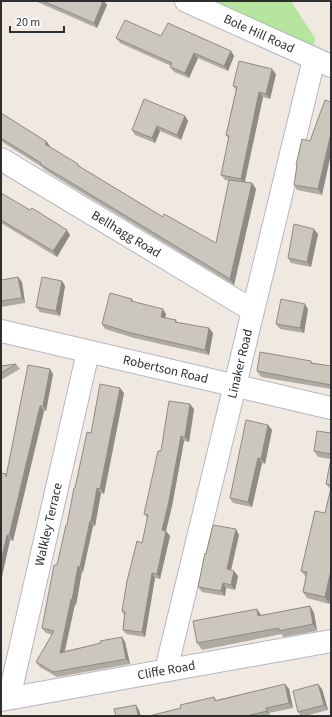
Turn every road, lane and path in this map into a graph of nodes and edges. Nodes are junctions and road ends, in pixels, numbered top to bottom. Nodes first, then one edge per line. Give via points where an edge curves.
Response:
1 (186, 1) edge
2 (322, 62) edge
3 (1, 159) edge
4 (252, 310) junction
5 (1, 331) edge
6 (88, 352) junction
7 (235, 386) junction
8 (331, 408) edge
9 (331, 641) edge
10 (166, 670) junction
11 (5, 699) edge

1 - 2 street, Bole Hill Road
2 - 4 street, Linaker Road
3 - 4 street, Bellhagg Road
4 - 7 street, Linaker Road
5 - 6 street, Robertson Road
6 - 7 street, Robertson Road
6 - 11 street, Walkley Terrace
7 - 8 street, Robertson Road
7 - 10 street, Linaker Road
9 - 10 street, Cliffe Road
10 - 11 street, Cliffe Road

